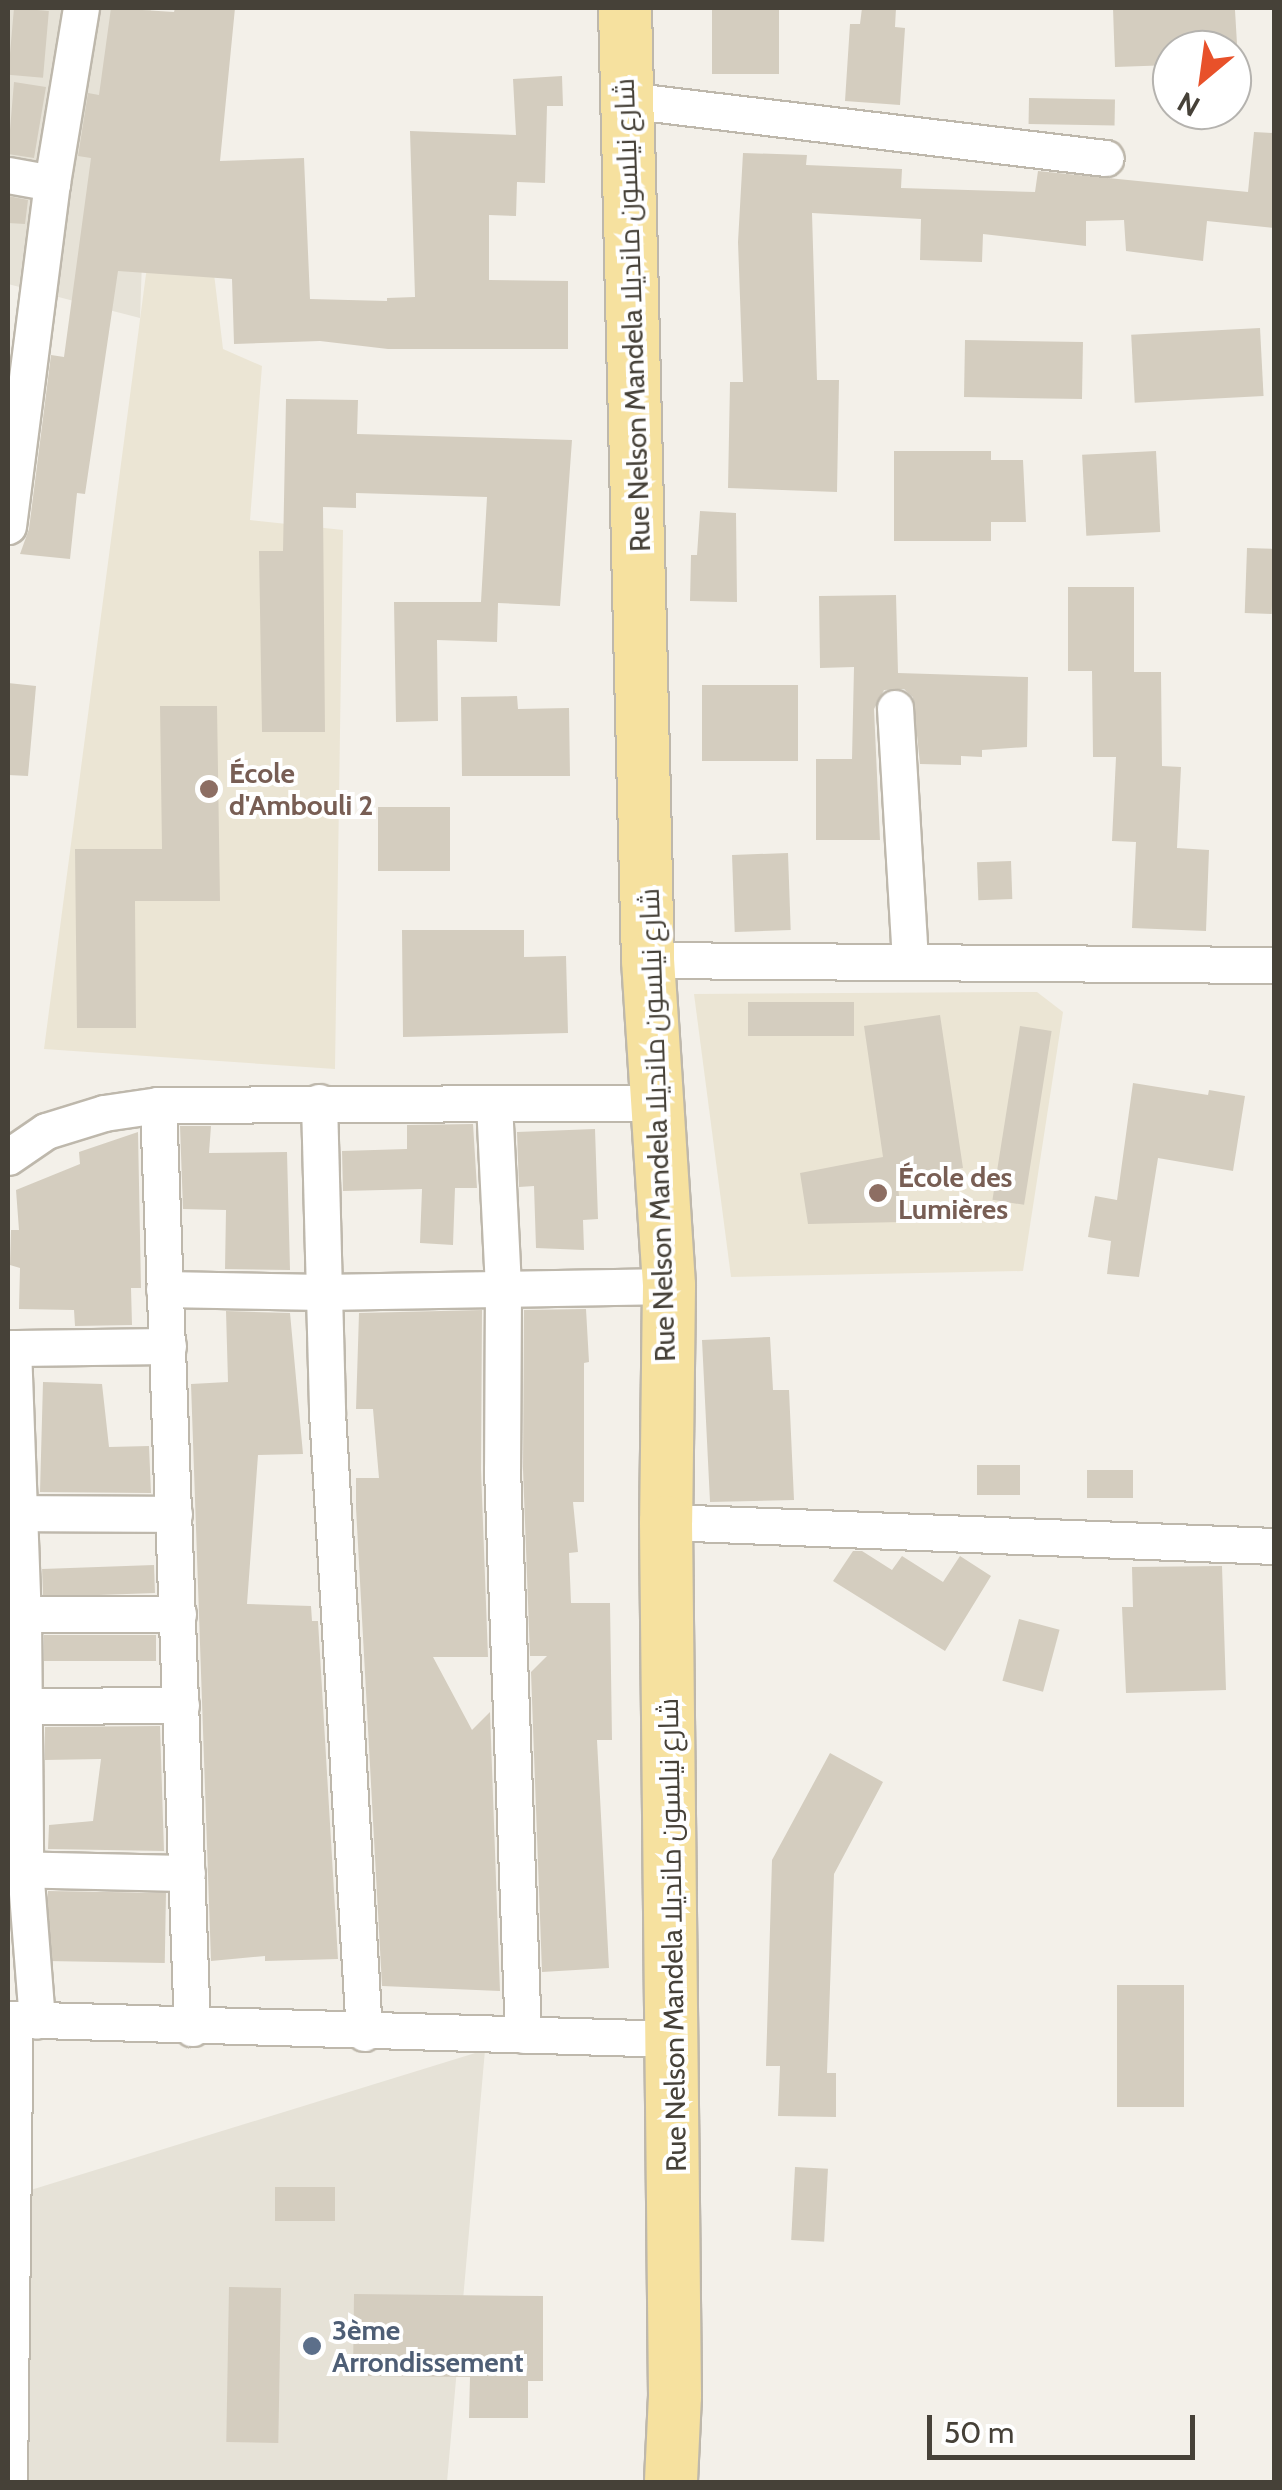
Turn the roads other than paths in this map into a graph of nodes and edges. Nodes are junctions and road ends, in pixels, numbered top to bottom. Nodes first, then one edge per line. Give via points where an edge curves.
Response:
1 (626, 8) edge
2 (71, 9) edge
3 (626, 100) junction
4 (1106, 158) dead end
5 (8, 176) edge
6 (52, 184) junction
7 (21, 322) edge
8 (10, 487) edge
9 (8, 526) edge
10 (895, 708) dead end
11 (648, 960) junction
12 (910, 960) junction
13 (1274, 965) edge
14 (319, 1102) junction
15 (655, 1102) junction
16 (494, 1104) junction
17 (158, 1105) junction
18 (8, 1157) edge
19 (669, 1286) junction
20 (164, 1288) junction
21 (503, 1288) junction
22 (322, 1292) junction
23 (168, 1346) junction
24 (10, 1348) edge
25 (13, 1513) edge
26 (174, 1514) junction
27 (666, 1522) junction
28 (1274, 1546) edge
29 (15, 1614) edge
30 (178, 1614) junction
31 (181, 1705) junction
32 (16, 1706) edge
33 (16, 1869) edge
34 (187, 1873) junction
35 (20, 2020) edge
36 (192, 2028) junction
37 (364, 2033) junction
38 (523, 2035) junction
39 (674, 2040) junction
40 (9, 2370) edge
41 (8, 2482) edge
42 (671, 2482) edge

1 - 3 main road, Rue Nelson Mandela شارع نيلسون مانديلا
2 - 6 street
3 - 4 street
3 - 11 main road, Rue Nelson Mandela شارع نيلسون مانديلا
5 - 6 street
6 - 7 street
7 - 8 street
8 - 9 street
10 - 12 street
11 - 12 street
11 - 15 main road, Rue Nelson Mandela شارع نيلسون مانديلا
12 - 13 street
14 - 16 street
14 - 17 street
14 - 22 street
15 - 16 street
15 - 19 main road, Rue Nelson Mandela شارع نيلسون مانديلا
16 - 21 street
17 - 18 street via 46,1132
17 - 20 street
19 - 21 street
19 - 27 main road, Rue Nelson Mandela شارع نيلسون مانديلا
20 - 22 street
20 - 23 street
21 - 22 street
21 - 38 street via 502,1489
22 - 37 street
23 - 24 street
23 - 26 street
24 - 25 street
25 - 26 street
25 - 29 street
26 - 30 street
27 - 28 street
27 - 39 main road, Rue Nelson Mandela شارع نيلسون مانديلا
29 - 30 street
29 - 32 street
30 - 31 street
31 - 32 street
31 - 34 street
32 - 33 street
33 - 34 street
33 - 35 street
34 - 36 street
35 - 36 street
35 - 40 street
36 - 37 street
37 - 38 street
38 - 39 street
39 - 42 main road, Rue Nelson Mandela شارع نيلسون مانديلا
40 - 41 street

